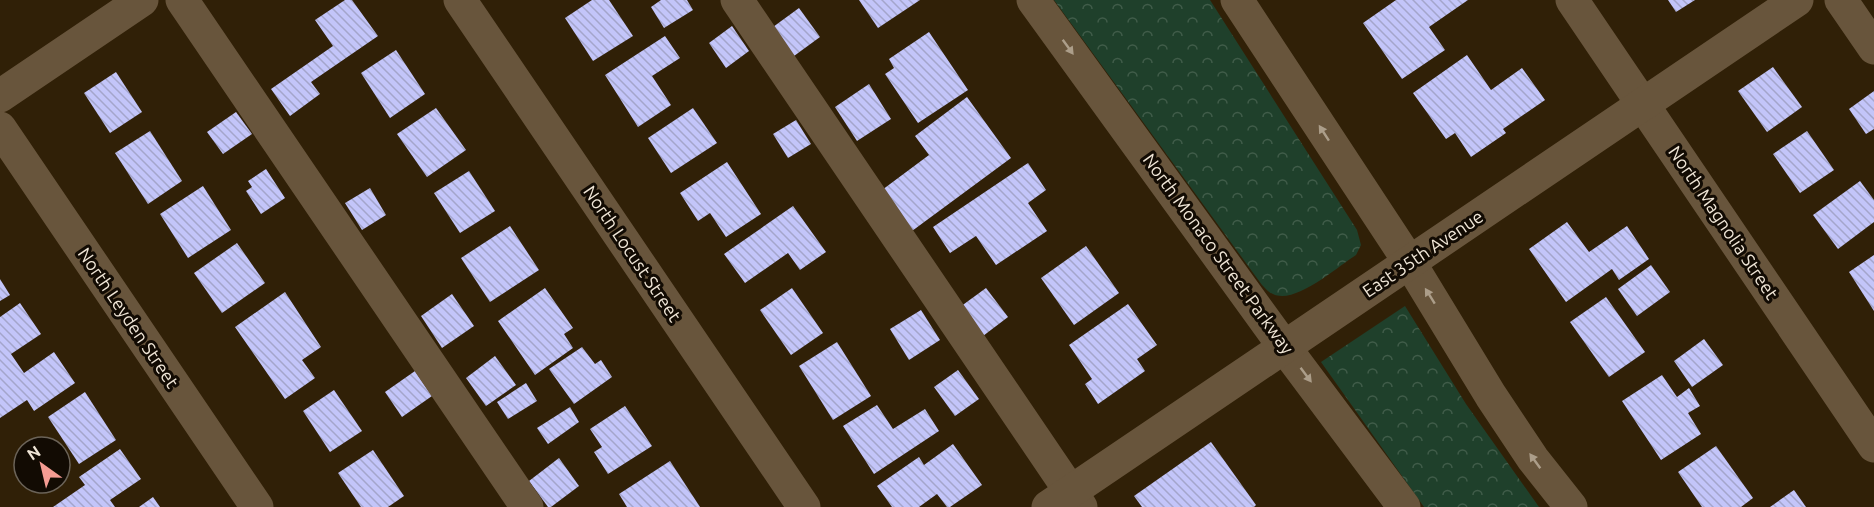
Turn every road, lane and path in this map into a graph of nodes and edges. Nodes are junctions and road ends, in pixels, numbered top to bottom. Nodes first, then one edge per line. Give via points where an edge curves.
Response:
1 (142, 0) edge
2 (182, 0) edge
3 (460, 0) edge
4 (737, 0) edge
5 (1033, 0) edge
6 (1237, 0) edge
7 (1572, 0) edge
8 (1797, 0) edge
9 (1841, 0) edge
10 (1874, 48) edge
11 (0, 96) edge
12 (1643, 105) junction
13 (0, 128) edge
14 (1410, 263) junction
15 (1285, 348) junction
16 (1874, 446) edge
17 (1066, 502) edge
18 (257, 507) edge
19 (527, 507) edge
20 (804, 507) edge
21 (1404, 507) edge
22 (1571, 507) edge

1 - 11 street
2 - 19 street
3 - 20 street, North Locust Street
4 - 17 street
5 -> 15 street, North Monaco Street Parkway
14 -> 6 street
7 - 12 street, North Magnolia Street
8 - 12 street, East 35th Avenue
9 - 10 street
12 - 14 street, East 35th Avenue
12 - 16 street, North Magnolia Street
13 - 18 street, North Leyden Street
14 - 15 street, East 35th Avenue
22 -> 14 street via 1491,396
15 - 17 street, East 35th Avenue
15 -> 21 street, North Monaco Street Parkway

